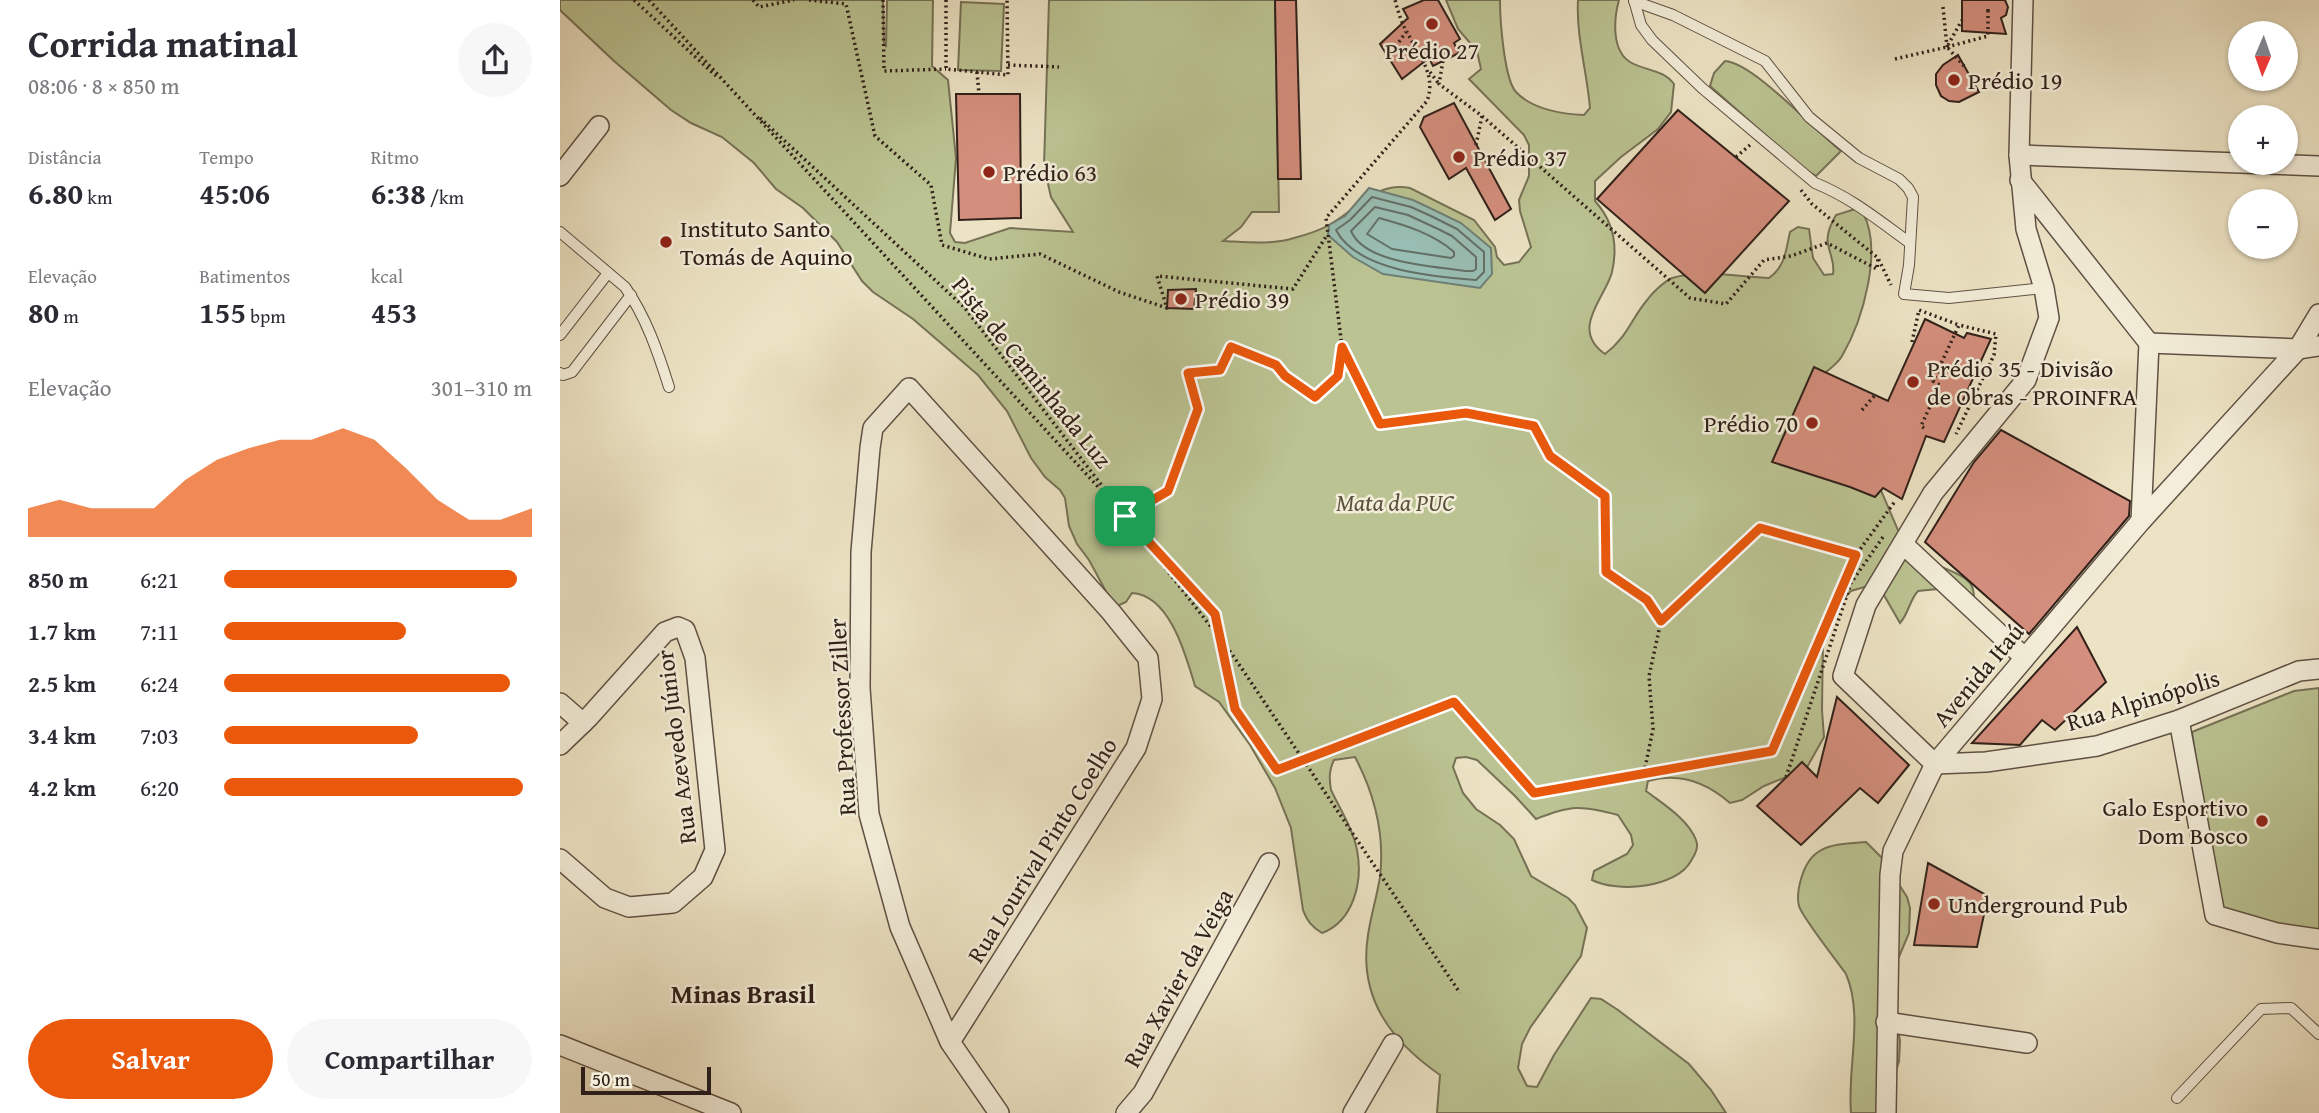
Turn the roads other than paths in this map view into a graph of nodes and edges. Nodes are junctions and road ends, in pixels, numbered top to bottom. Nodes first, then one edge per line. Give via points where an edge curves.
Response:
1 (1634, 0) edge
2 (2024, 0) edge
3 (599, 126) dead end
4 (2018, 155) junction
5 (2319, 166) edge
6 (560, 176) edge
7 (2020, 180) junction
8 (560, 232) edge
9 (1910, 243) junction
10 (608, 273) junction
11 (2044, 288) junction
12 (631, 295) junction
13 (2319, 314) edge
14 (560, 335) edge
15 (2149, 343) junction
16 (2319, 346) edge
17 (2298, 349) junction
18 (560, 373) edge
19 (669, 387) dead end
20 (909, 388) joint
21 (2141, 521) junction
22 (1903, 544) junction
23 (2024, 657) junction
24 (2319, 669) edge
25 (560, 703) edge
26 (2179, 720) junction
27 (583, 723) junction
28 (560, 745) edge
29 (1935, 764) junction
30 (560, 859) edge
31 (1269, 863) dead end
32 (2319, 939) edge
33 (1886, 1022) junction
34 (2319, 1034) edge
35 (950, 1042) junction
36 (2027, 1043) dead end
37 (1393, 1044) dead end
38 (560, 1045) edge
39 (2178, 1098) dead end
40 (731, 1113) edge
41 (999, 1113) edge
42 (1126, 1113) edge
43 (1353, 1113) edge
44 (1886, 1113) edge

1 - 9 lane via 1641,25 1652,40 1702,88 1815,183 1865,208
1 - 9 lane via 1765,61 1809,117 1859,159 1908,188 1913,197
2 - 4 street
3 - 6 street
4 - 5 street
4 - 7 street
7 - 11 street via 2026,229
7 - 15 street
8 - 10 lane
9 - 11 lane via 1904,294 1949,298
10 - 12 lane
10 - 14 lane
11 - 22 street via 2049,318 2026,380 1933,494
12 - 18 lane via 572,372
12 - 19 lane via 654,340
13 - 17 street, Avenida Itaú
15 - 17 street
15 - 21 street
16 - 17 street
17 - 21 street, Avenida Itaú
20 - 35 street, Rua Professor Ziller via 873,428 861,552 860,688 869,814 900,927
20 - 35 street, Rua Lourival Pinto Coelho via 1148,658 1152,699 1136,748
21 - 23 street, Avenida Itaú
22 - 23 street
22 - 29 street via 1866,605 1843,676
23 - 29 street, Avenida Itaú
24 - 26 street, Rua Alpinópolis via 2298,671
25 - 27 street
26 - 29 street, Rua Alpinópolis via 2097,746 1986,762
26 - 32 street via 2215,915 2277,933
27 - 28 street
27 - 30 street, Rua Azevedo Júnior via 665,632 678,627 685,630 695,658 715,849 704,877 673,903 629,907 605,898
29 - 33 street, Avenida Itaú via 1893,851
31 - 42 street, Rua Xavier da Veiga via 1143,1093
33 - 36 street
33 - 44 street, Avenida Itaú
34 - 39 lane via 2291,1009 2261,1009
35 - 41 street, Rua Professor Ziller
37 - 43 street
38 - 40 street

